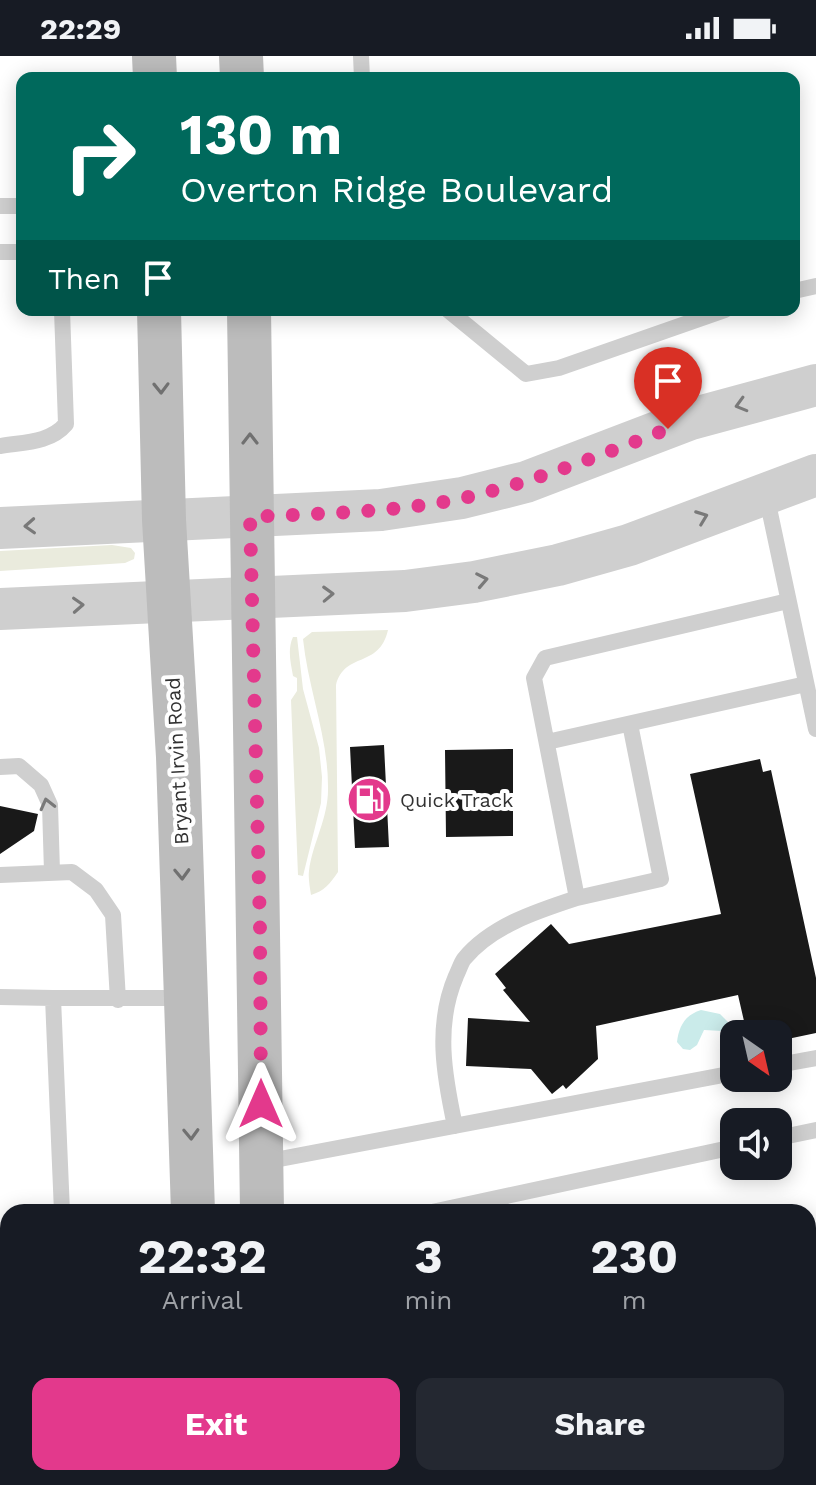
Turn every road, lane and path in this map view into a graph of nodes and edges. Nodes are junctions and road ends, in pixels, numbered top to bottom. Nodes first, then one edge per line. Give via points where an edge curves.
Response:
1 (62, 316) edge
2 (159, 316) edge
3 (249, 316) edge
4 (455, 316) edge
5 (708, 316) edge
6 (816, 385) edge
7 (0, 446) edge
8 (816, 475) edge
9 (765, 492) junction
10 (250, 517) junction
11 (164, 520) junction
12 (0, 528) edge
13 (252, 596) junction
14 (169, 601) junction
15 (788, 601) junction
16 (0, 609) edge
17 (806, 684) junction
18 (630, 724) junction
19 (816, 729) edge
20 (547, 742) junction
21 (0, 767) edge
22 (52, 872) junction
23 (0, 875) edge
24 (577, 898) junction
25 (0, 997) edge
26 (53, 998) junction
27 (186, 998) junction
28 (118, 1000) junction
29 (816, 1058) edge
30 (792, 1062) edge
31 (720, 1076) edge
32 (455, 1126) junction
33 (816, 1130) edge
34 (792, 1135) edge
35 (720, 1150) edge
36 (261, 1163) junction
37 (62, 1204) edge
38 (193, 1204) edge
39 (262, 1204) edge
40 (469, 1204) edge

1 - 7 lane via 66,424 44,439
2 -> 11 main road, Bryant Irvin Road
10 -> 3 main road
4 - 5 lane via 526,374 559,368
6 -> 10 street via 691,419 526,482 462,498 381,510
8 - 9 street
13 -> 9 street via 405,591 558,565 629,545
9 - 15 lane
10 - 11 street
10 - 13 main road
11 -> 12 street
11 - 14 main road, Bryant Irvin Road
13 - 14 street
13 - 36 main road
16 -> 14 street
14 -> 27 main road, Bryant Irvin Road
15 - 17 lane
15 - 20 lane via 545,658 534,678
17 - 18 lane
17 - 19 lane
18 - 20 lane
18 - 24 lane via 661,879
20 - 24 lane
22 -> 21 lane via 50,805 41,785 19,766
22 - 23 lane
22 - 28 lane via 72,872 96,890 113,915
24 - 32 lane via 498,930 463,960 442,1028 443,1071
25 - 26 lane
26 - 28 lane
26 - 37 lane
27 - 28 lane
27 -> 38 main road, Bryant Irvin Road
29 - 30 lane
31 - 32 lane
32 - 36 lane
33 - 34 lane
35 - 40 lane
36 - 39 main road

